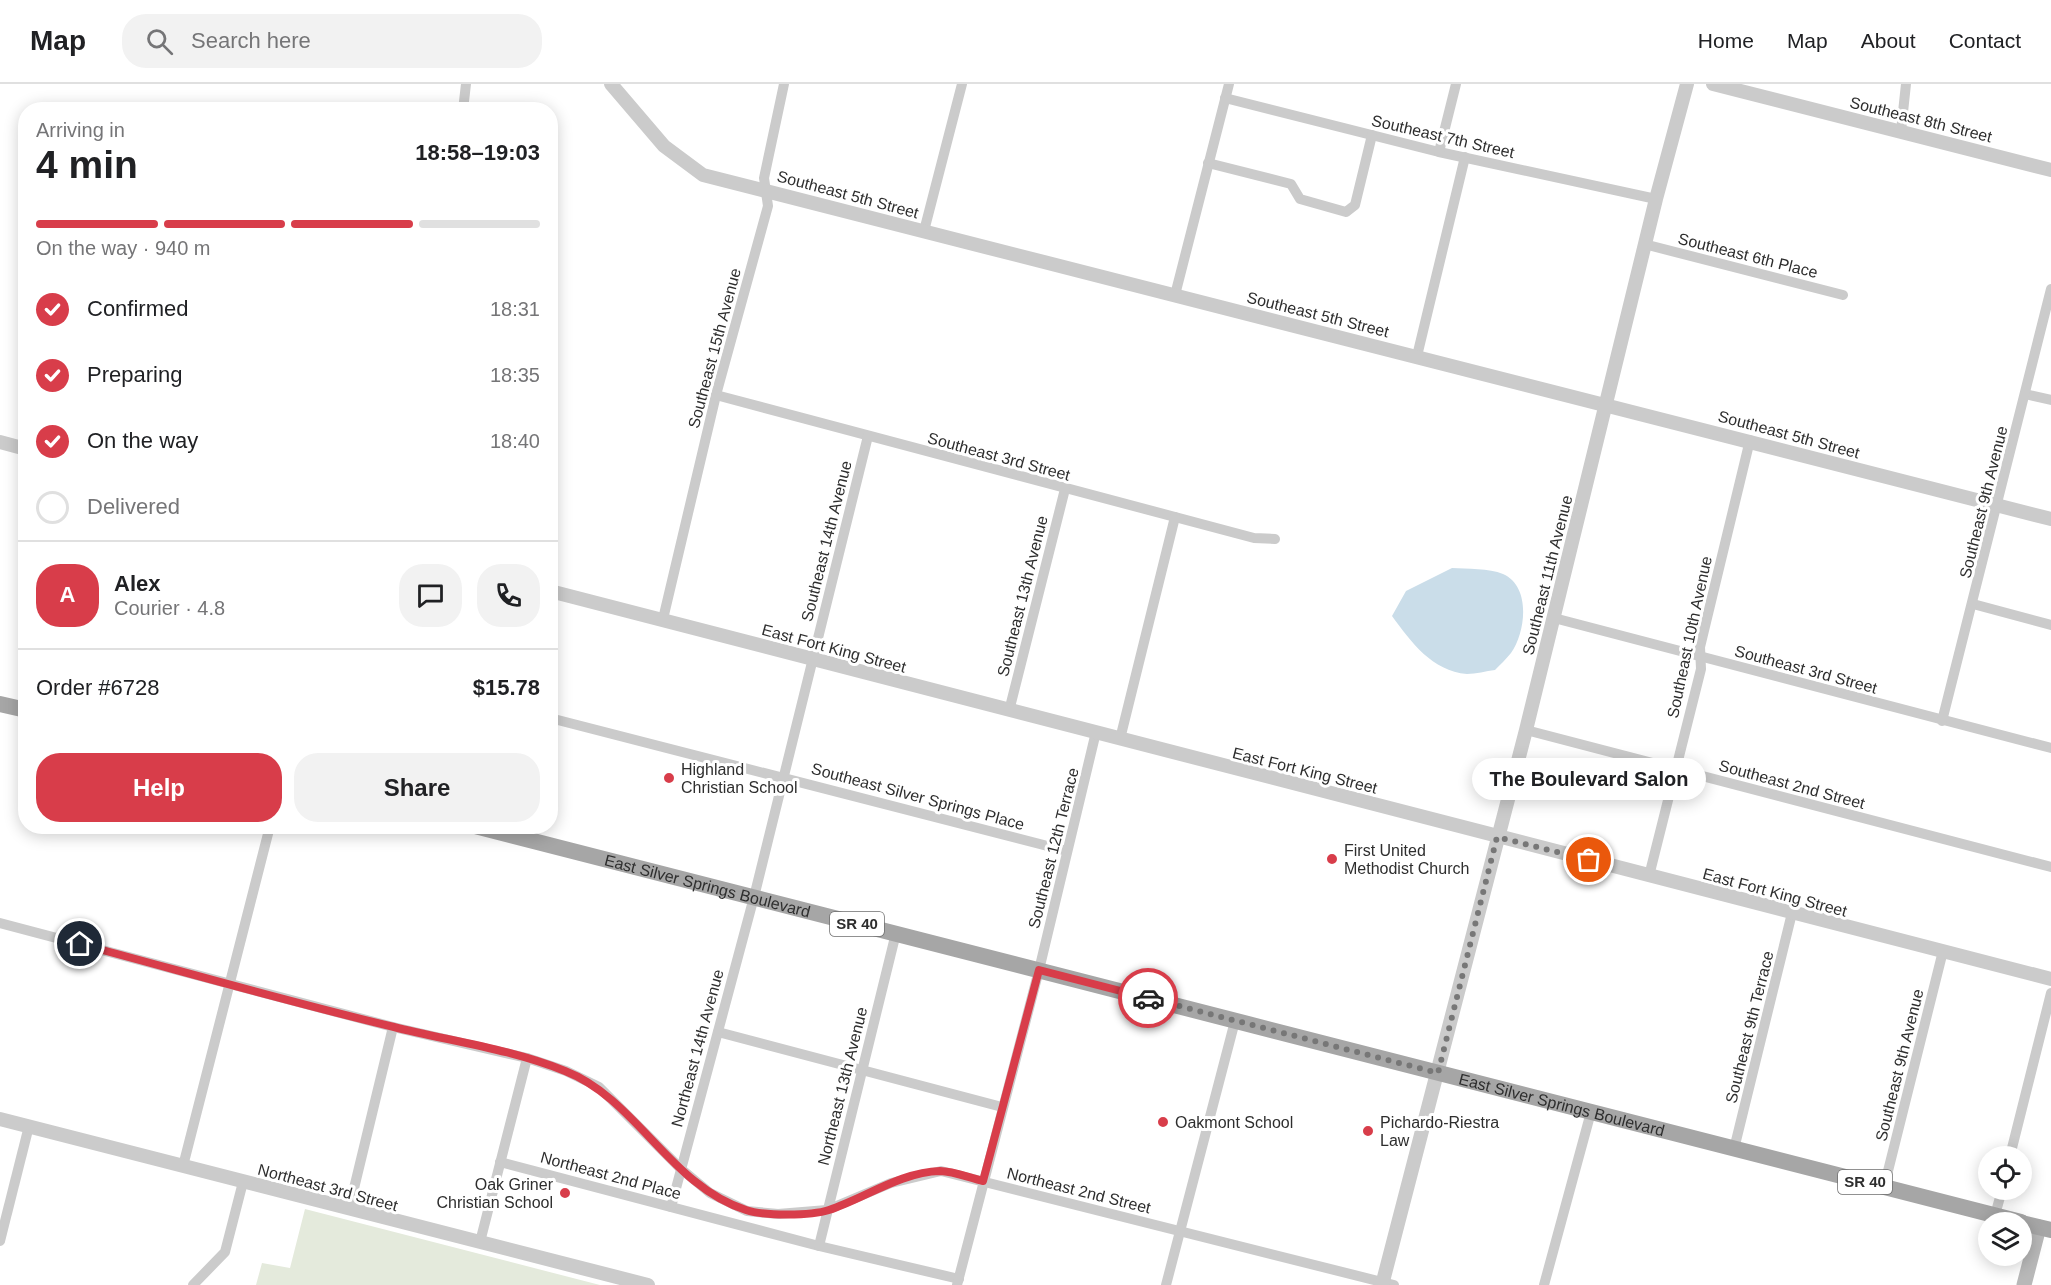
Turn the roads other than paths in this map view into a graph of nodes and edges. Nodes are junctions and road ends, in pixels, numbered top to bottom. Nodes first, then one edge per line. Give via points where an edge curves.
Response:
1 (466, 84) edge
2 (611, 84) edge
3 (618, 84) edge
4 (784, 84) edge
5 (962, 84) edge
6 (1229, 84) edge
7 (1456, 84) edge
8 (1687, 84) edge
9 (1713, 84) edge
10 (1906, 84) edge
11 (624, 98) junction
12 (1225, 98) junction
13 (464, 102) edge
14 (1901, 131) junction
15 (1372, 135) junction
16 (1439, 152) junction
17 (1464, 158) junction
18 (1208, 163) junction
19 (2051, 170) edge
20 (764, 189) junction
21 (1656, 199) junction
22 (924, 231) junction
23 (1644, 244) junction
24 (2051, 289) edge
25 (1175, 295) junction
26 (1843, 295) dead end
27 (1417, 356) junction
28 (2025, 394) junction
29 (716, 395) junction
30 (2051, 400) edge
31 (1605, 404) junction
32 (868, 436) junction
33 (1750, 440) junction
34 (0, 442) edge
35 (18, 447) edge
36 (1065, 489) junction
37 (1997, 505) junction
38 (1175, 518) junction
39 (2051, 519) edge
40 (1275, 539) dead end
41 (558, 593) edge
42 (1972, 604) junction
43 (1554, 618) junction
44 (663, 619) junction
45 (2051, 625) edge
46 (1699, 657) junction
47 (812, 660) junction
48 (0, 704) edge
49 (18, 708) edge
50 (1009, 711) junction
51 (558, 720) edge
52 (1942, 721) junction
53 (1526, 729) junction
54 (1096, 732) junction
55 (1120, 739) junction
56 (2051, 748) edge
57 (1675, 768) junction
58 (784, 776) junction
59 (268, 834) edge
60 (507, 834) edge
61 (1497, 837) junction
62 (1067, 851) junction
63 (2051, 867) edge
64 (1649, 876) junction
65 (754, 897) junction
66 (1792, 913) junction
67 (0, 923) edge
68 (896, 933) junction
69 (1943, 951) junction
70 (1039, 970) junction
71 (2051, 979) edge
72 (230, 983) junction
73 (2051, 993) edge
74 (1235, 1021) junction
75 (393, 1027) junction
76 (718, 1032) junction
77 (526, 1058) junction
78 (861, 1071) junction
79 (1438, 1073) junction
80 (1002, 1107) junction
81 (1591, 1112) junction
82 (0, 1119) edge
83 (29, 1126) junction
84 (2013, 1146) edge
85 (1734, 1149) junction
86 (500, 1161) junction
87 (183, 1166) junction
88 (680, 1168) junction
89 (983, 1181) junction
90 (243, 1182) junction
91 (1884, 1187) junction
92 (671, 1207) junction
93 (349, 1209) junction
94 (827, 1210) junction
95 (751, 1211) junction
96 (1983, 1212) edge
97 (747, 1227) junction
98 (2045, 1229) edge
99 (1180, 1231) junction
100 (0, 1241) edge
101 (480, 1242) junction
102 (819, 1246) junction
103 (958, 1282) edge
104 (1386, 1284) edge
105 (193, 1285) edge
106 (648, 1285) edge
107 (1166, 1285) edge
108 (1544, 1285) edge
109 (2024, 1285) edge

1 - 13 street
2 - 11 street, Southeast 5th Street
3 - 11 street
4 - 20 street, Southeast 15th Avenue
5 - 22 street
6 - 12 street
7 - 16 street
8 - 21 street, Southeast 11th Avenue
9 - 14 street, Southeast 8th Street
10 - 14 street
11 - 20 street, Southeast 5th Street via 664,146 703,175
12 - 15 street, Southeast 7th Street
12 - 18 street
14 - 19 street, Southeast 8th Street
15 - 16 street, Southeast 7th Street
15 - 18 street via 1356,205 1346,212 1300,199 1291,184
16 - 17 street, Southeast 7th Street
17 - 21 street, Southeast 7th Street
17 - 27 street
18 - 25 street
20 - 22 street, Southeast 5th Street
20 - 29 street, Southeast 15th Avenue via 768,206
21 - 23 street, Southeast 11th Avenue
22 - 25 street, Southeast 5th Street
23 - 26 street, Southeast 6th Place
23 - 31 street, Southeast 11th Avenue
24 - 28 street, Southeast 9th Avenue
25 - 27 street, Southeast 5th Street
27 - 31 street, Southeast 5th Street
28 - 30 street
28 - 37 street, Southeast 9th Avenue
29 - 32 street, Southeast 3rd Street
29 - 44 street, Southeast 15th Avenue
31 - 33 street, Southeast 5th Street
31 - 43 street, Southeast 11th Avenue
32 - 36 street, Southeast 3rd Street
32 - 47 street, Southeast 14th Avenue
33 - 37 street, Southeast 5th Street
33 - 46 street, Southeast 10th Avenue
34 - 35 street
36 - 38 street, Southeast 3rd Street
36 - 50 street, Southeast 13th Avenue
37 - 39 street, Southeast 5th Street
37 - 42 street, Southeast 9th Avenue
38 - 40 street, Southeast 3rd Street via 1254,538
38 - 55 street
41 - 44 street, East Fort King Street
42 - 45 street
42 - 52 street, Southeast 9th Avenue
43 - 46 street, Southeast 3rd Street
43 - 53 street, Southeast 11th Avenue
44 - 47 street, East Fort King Street
46 - 52 street, Southeast 3rd Street
46 - 57 street, Southeast 10th Avenue via 1701,669
47 - 50 street, East Fort King Street
47 - 58 street, Southeast 14th Avenue
48 - 49 main road
50 - 54 street, East Fort King Street
51 - 58 street, Southeast Silver Springs Place
52 - 56 street, Southeast 3rd Street
53 - 57 street, Southeast 2nd Street
53 - 61 street, Southeast 11th Avenue
54 - 55 street, East Fort King Street
54 - 62 street, Southeast 12th Terrace
55 - 61 street, East Fort King Street
57 - 63 street, Southeast 2nd Street
57 - 64 street, Southeast 10th Avenue
58 - 62 street, Southeast Silver Springs Place
58 - 65 street, Southeast 14th Avenue
59 - 72 street
60 - 65 main road, East Silver Springs Boulevard / SR 40
61 - 64 street, East Fort King Street
61 - 79 street, Southeast 11th Avenue
62 - 70 street, Southeast 12th Terrace
64 - 66 street, East Fort King Street
65 - 68 main road, East Silver Springs Boulevard / SR 40
65 - 76 street, Northeast 14th Avenue
66 - 69 street, East Fort King Street
66 - 85 street, Southeast 9th Terrace
67 - 72 street, Northeast 2nd Street
68 - 70 main road, East Silver Springs Boulevard / SR 40
68 - 78 street, Northeast 13th Avenue
69 - 71 street, East Fort King Street
69 - 91 street, Southeast 9th Avenue
70 - 74 main road, East Silver Springs Boulevard / SR 40
70 - 80 street, Southeast 12th Terrace
72 - 75 street, Northeast 2nd Street
72 - 87 street
73 - 84 street
74 - 79 main road, East Silver Springs Boulevard / SR 40
74 - 99 street
75 - 77 street, Northeast 2nd Street
75 - 93 street
76 - 78 street
76 - 88 street, Northeast 14th Avenue
77 - 86 street
77 - 88 street, Northeast 2nd Street via 599,1087
78 - 80 street
78 - 94 street, Northeast 13th Avenue
79 - 81 main road, East Silver Springs Boulevard / SR 40
79 - 104 street, Southeast 11th Avenue
80 - 89 street, Southeast 12th Terrace
81 - 85 main road, East Silver Springs Boulevard / SR 40
81 - 108 street
82 - 83 street, Northeast 3rd Street
83 - 87 street, Northeast 3rd Street
83 - 100 street
85 - 91 main road, East Silver Springs Boulevard / SR 40
86 - 92 street, Northeast 2nd Place
86 - 101 street
87 - 90 street, Northeast 3rd Street
88 - 92 street, Northeast 14th Avenue
88 - 95 street, Northeast 2nd Street via 710,1193
89 - 94 street, Northeast 2nd Street via 940,1171 891,1183
89 - 99 street, Northeast 2nd Street
89 - 103 street, Southeast 12th Terrace
90 - 93 street, Northeast 3rd Street
90 - 105 street via 225,1252
91 - 96 main road, East Silver Springs Boulevard / SR 40
92 - 97 street, Northeast 2nd Place
93 - 101 street, Northeast 3rd Street
94 - 95 street, Northeast 2nd Street via 778,1214
94 - 102 street, Northeast 13th Avenue
95 - 97 street
97 - 102 street, Northeast 2nd Place
98 - 109 main road
99 - 104 street, Northeast 2nd Street
99 - 107 street
101 - 106 street, Northeast 3rd Street
102 - 103 street, Northeast 2nd Place

